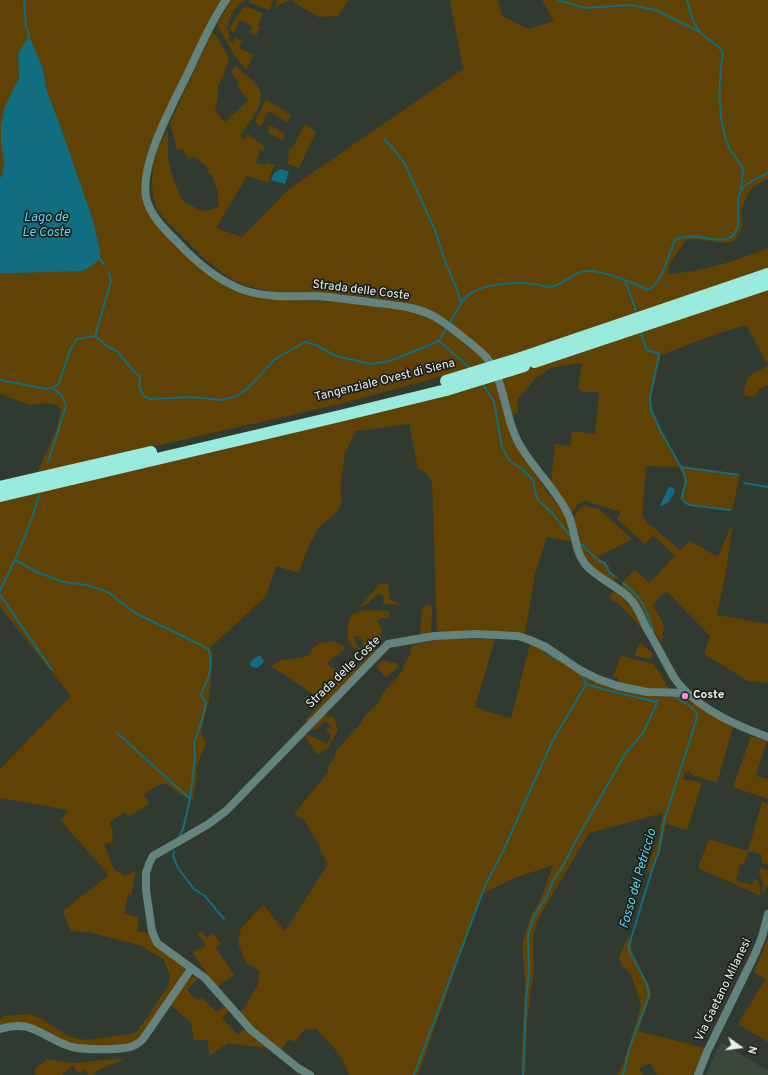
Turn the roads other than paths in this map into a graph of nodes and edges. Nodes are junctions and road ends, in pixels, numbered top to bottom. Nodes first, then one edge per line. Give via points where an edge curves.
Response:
1 (226, 0) edge
2 (768, 274) edge
3 (768, 284) edge
4 (522, 362) junction
5 (313, 418) junction
6 (0, 487) edge
7 (0, 496) edge
8 (687, 693) junction
9 (768, 737) edge
10 (768, 914) edge
11 (192, 969) junction
12 (0, 1029) edge
13 (310, 1075) edge
14 (698, 1075) edge

1 - 8 street, Strada delle Coste via 211,24 155,145 145,187 146,198 154,216 169,234 210,272 236,288 285,298 316,296 406,307 437,319 482,353 491,362 514,436 568,514 581,558 591,571 631,599 675,680
2 - 4 highway, Tangenziale Ovest di Siena
3 - 4 highway, Tangenziale Ovest di Siena
4 - 5 highway, Tangenziale Ovest di Siena, bridge
5 - 6 highway, Tangenziale Ovest di Siena
5 - 7 highway, Tangenziale Ovest di Siena
8 - 9 street, Strada delle Coste via 726,719
8 - 11 street, Strada delle Coste via 647,692 598,680 546,648 518,636 434,636 388,644 226,811 207,825 155,854 148,868 146,890 152,930 160,945
10 - 14 street, Via Gaetano Milanesi via 762,938
11 - 12 street via 143,1039 131,1047 80,1049 25,1026
11 - 13 street, Strada delle Coste via 205,978 251,1030

